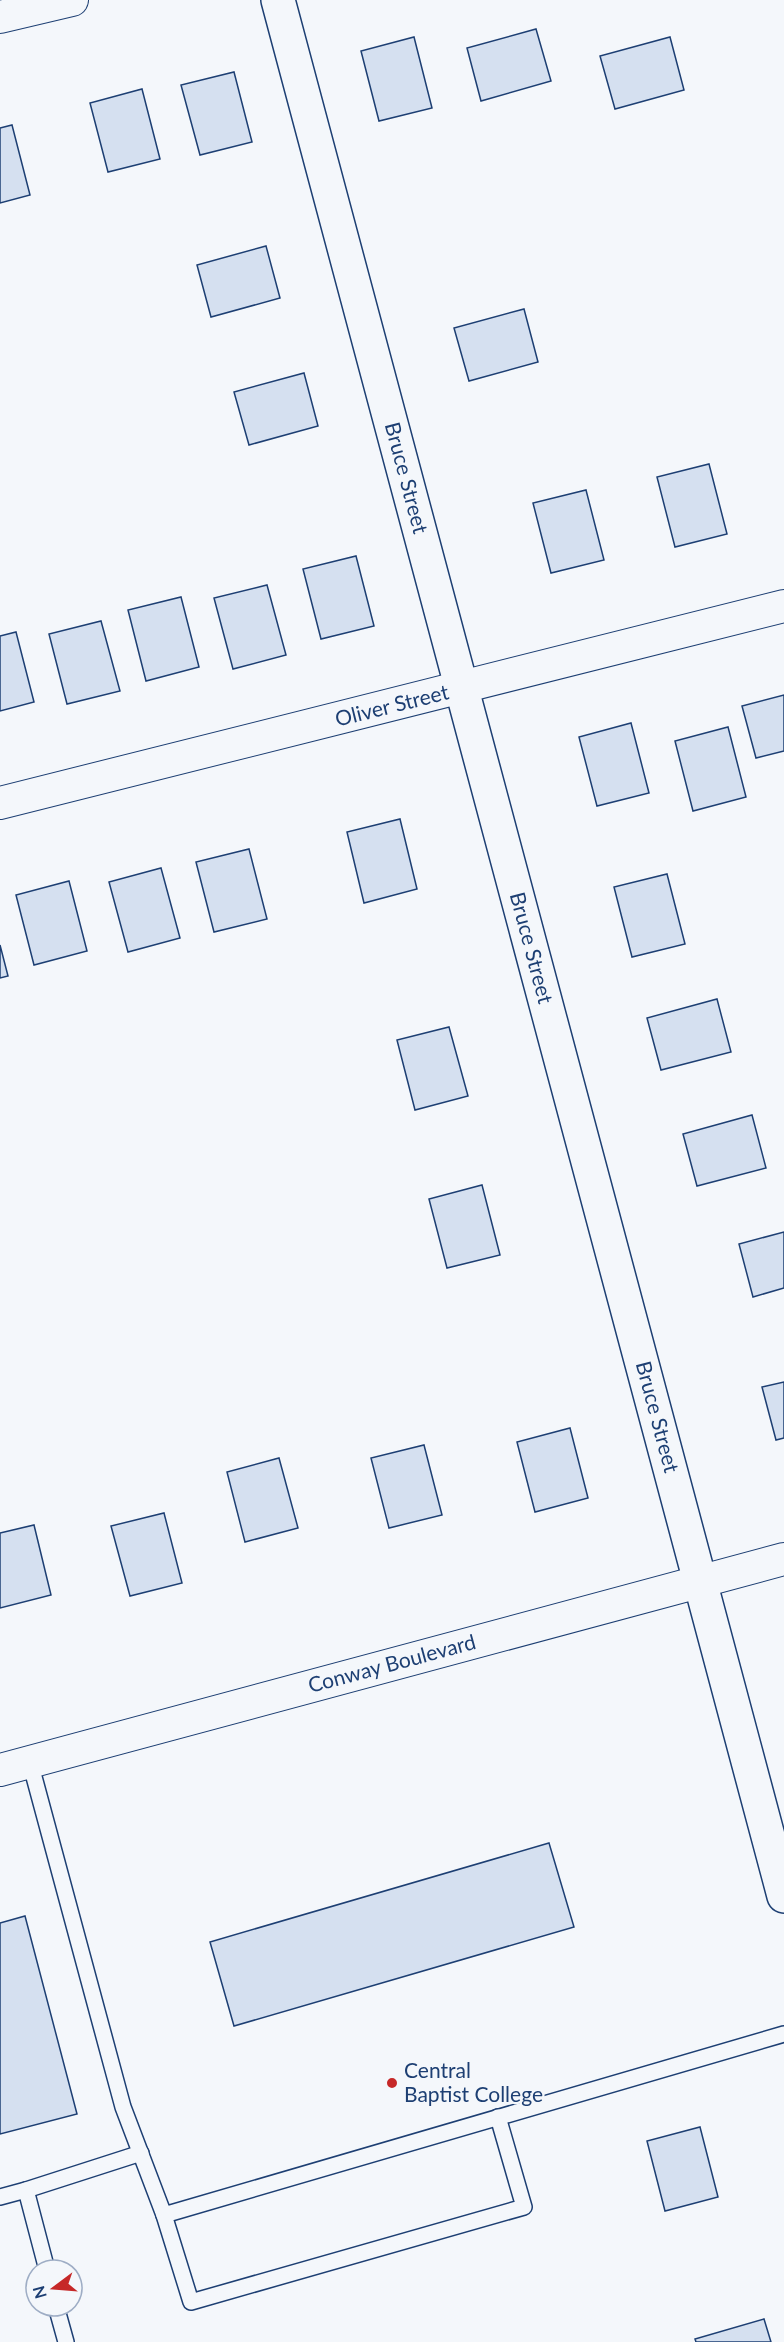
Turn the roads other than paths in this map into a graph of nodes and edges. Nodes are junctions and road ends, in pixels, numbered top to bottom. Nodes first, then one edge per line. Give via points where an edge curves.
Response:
1 (72, 0) edge
2 (279, 0) edge
3 (0, 17) edge
4 (784, 606) edge
5 (462, 688) junction
6 (0, 803) edge
7 (784, 1559) edge
8 (700, 1581) junction
9 (30, 1762) junction
10 (0, 1770) edge
11 (784, 1896) edge
12 (784, 2034) edge
13 (498, 2117) junction
14 (141, 2153) junction
15 (26, 2190) junction
16 (0, 2197) edge
17 (164, 2215) junction
18 (44, 2258) edge
19 (59, 2318) edge
20 (66, 2342) edge

1 - 3 street
2 - 5 street, Bruce Street
4 - 5 street, Oliver Street
5 - 6 street, Oliver Street
5 - 8 street, Bruce Street
7 - 8 street, Conway Boulevard
8 - 9 street, Conway Boulevard
8 - 11 street, Bruce Street
9 - 10 street, Conway Boulevard
9 - 14 lane via 123,2107
12 - 13 lane
13 - 17 lane
13 - 17 lane via 524,2206 191,2302
14 - 15 lane
14 - 17 lane
15 - 16 lane
15 - 18 lane
19 - 20 lane

